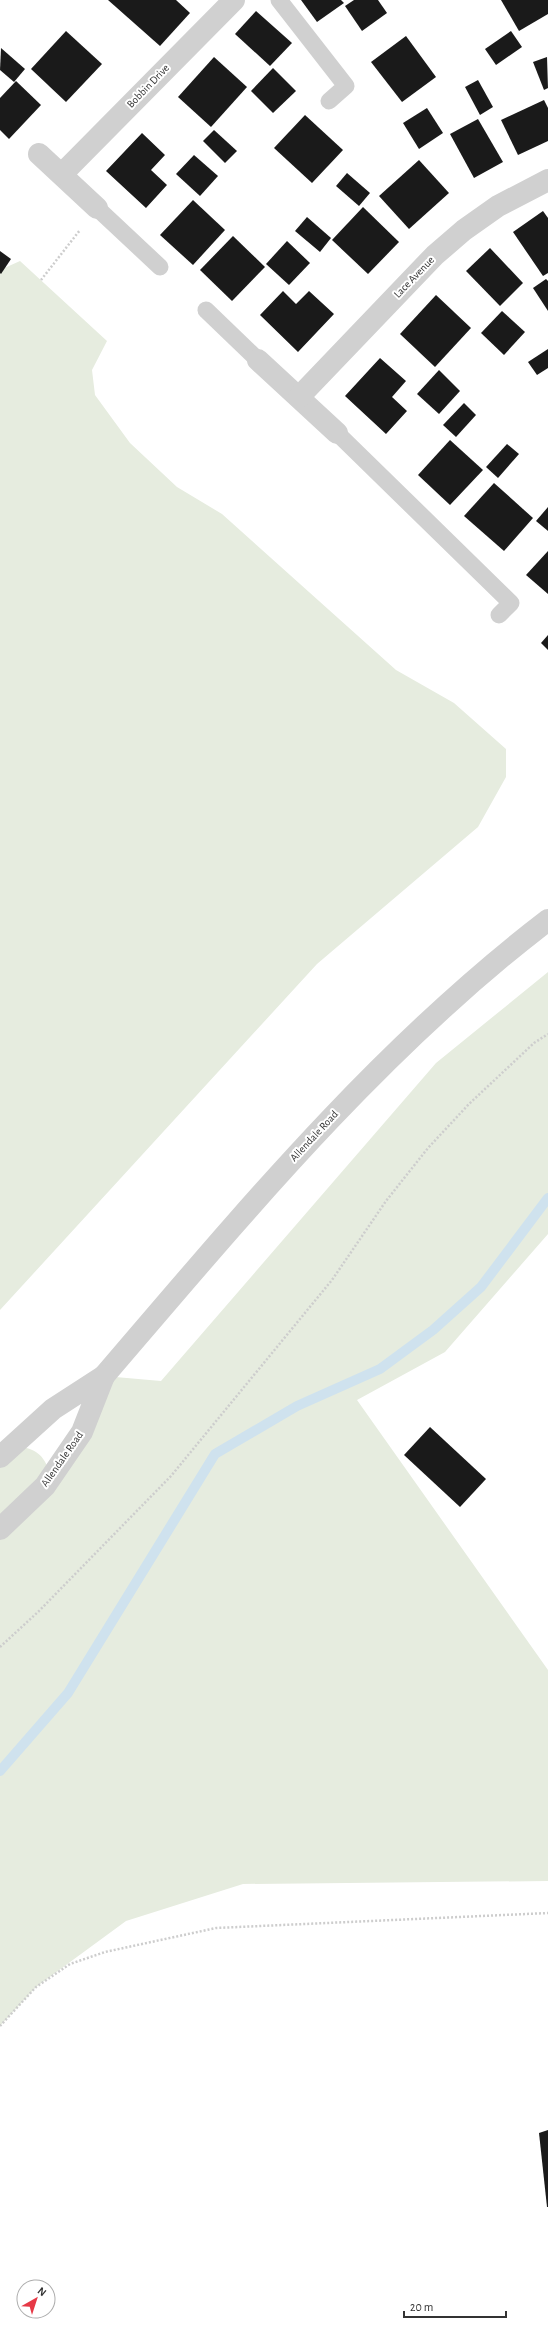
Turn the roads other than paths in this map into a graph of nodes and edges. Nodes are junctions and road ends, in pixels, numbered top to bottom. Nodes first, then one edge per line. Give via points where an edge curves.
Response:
1 (234, 0) edge
2 (279, 0) edge
3 (329, 100) dead end
4 (39, 154) dead end
5 (62, 174) junction
6 (548, 180) edge
7 (97, 208) joint
8 (160, 267) dead end
9 (206, 310) dead end
10 (258, 360) joint
11 (299, 397) junction
12 (337, 433) joint
13 (499, 615) dead end
14 (548, 920) edge
15 (104, 1376) junction
16 (0, 1457) edge
17 (0, 1529) edge

1 - 5 street, Bobbin Drive
2 - 3 lane via 346,86
4 - 5 street
5 - 7 street
6 - 11 street, Lace Avenue via 498,206 435,255
7 - 8 lane
9 - 10 lane
10 - 11 street
11 - 12 street
12 - 13 lane via 511,603
14 - 15 street, Allendale Road via 503,954 358,1088 243,1214
15 - 16 street, Allendale Road via 53,1410
15 - 17 street, Allendale Road via 82,1432 45,1486

